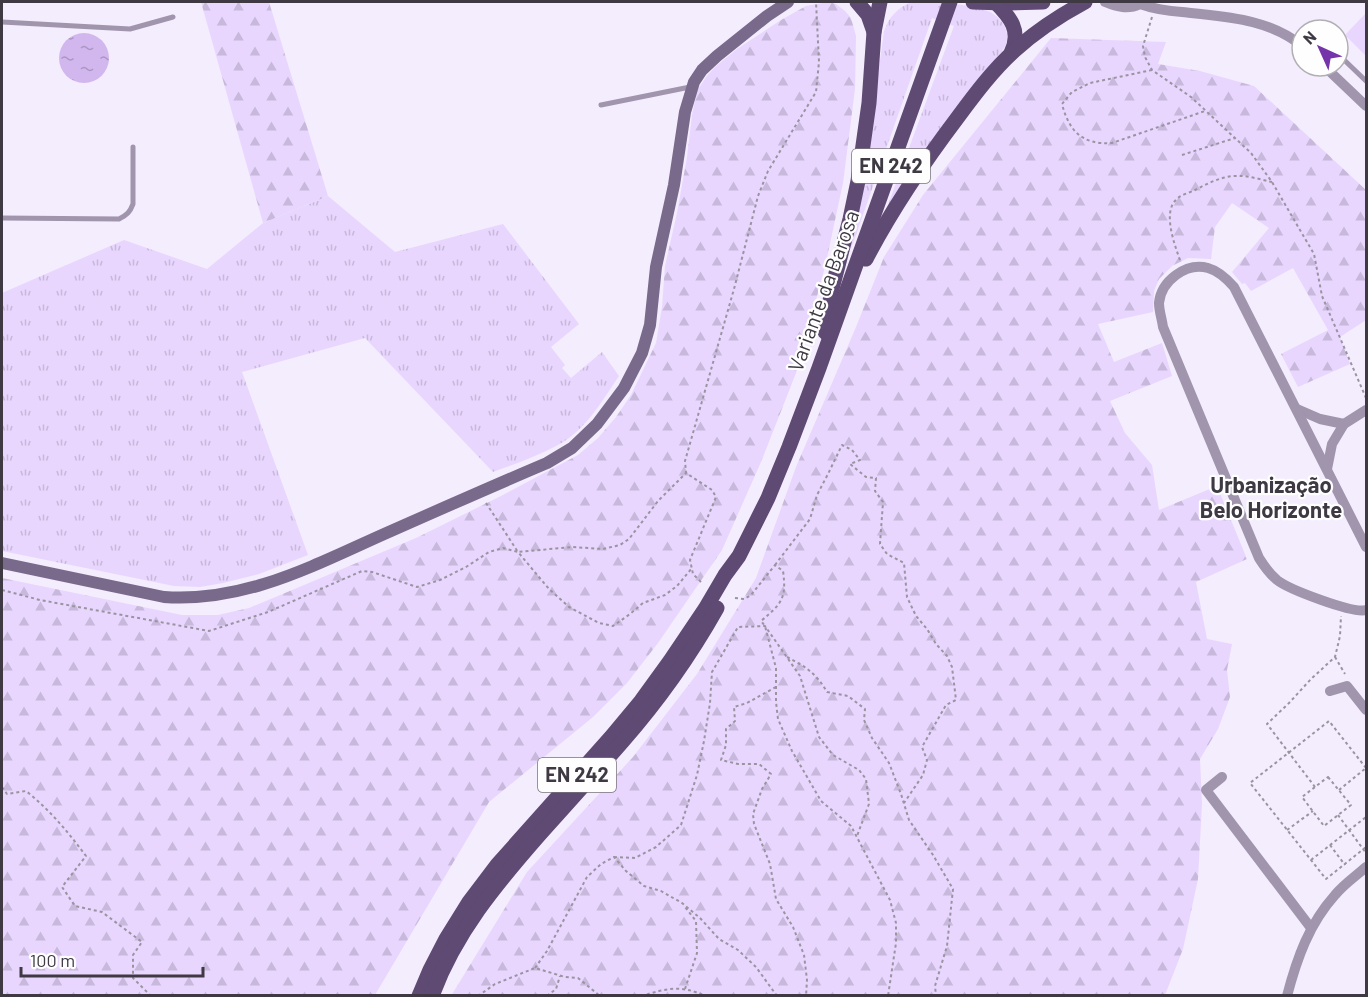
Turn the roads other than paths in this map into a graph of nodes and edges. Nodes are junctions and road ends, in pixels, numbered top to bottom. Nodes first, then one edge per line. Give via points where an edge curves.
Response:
1 (788, 2) edge
2 (857, 2) edge
3 (880, 2) edge
4 (950, 2) edge
5 (973, 2) edge
6 (995, 2) edge
7 (1043, 2) edge
8 (1085, 2) edge
9 (1105, 2) edge
10 (1141, 2) edge
11 (173, 17) dead end
12 (2, 22) edge
13 (874, 32) junction
14 (1290, 38) edge
15 (1011, 53) junction
16 (1350, 66) edge
17 (1337, 78) edge
18 (1366, 81) edge
19 (692, 86) junction
20 (601, 105) dead end
21 (1366, 106) edge
22 (133, 147) dead end
23 (2, 218) edge
24 (841, 307) junction
25 (819, 368) junction
26 (1297, 409) junction
27 (1366, 410) edge
28 (1344, 424) junction
29 (1327, 469) junction
30 (1366, 547) edge
31 (739, 556) junction
32 (2, 563) edge
33 (1366, 610) edge
34 (1330, 691) dead end
35 (1366, 710) edge
36 (1222, 777) dead end
37 (1366, 867) edge
38 (1311, 928) junction
39 (420, 996) edge
40 (432, 996) edge
41 (1287, 996) edge

1 - 19 main road via 717,56
2 - 13 main road via 868,15
3 - 13 main road
4 - 24 main road, Variante da Barosa / EN 242
5 - 6 main road
6 - 7 main road
6 - 15 main road via 1016,33
8 - 15 main road via 1050,22
9 - 10 street via 1124,8
10 - 14 street via 1155,8 1261,23
11 - 12 lane via 130,29
13 - 25 main road via 860,172 832,289
15 - 24 main road via 974,95 927,160 876,241
16 - 18 lane
17 - 21 street
19 - 20 lane
19 - 32 main road via 642,353 608,410 572,448 547,463 295,574 238,592 164,597
22 - 23 lane via 133,204 126,216
24 - 25 main road, Variante da Barosa / EN 242
25 - 31 main road, Variante da Barosa / EN 242 via 768,498
26 - 28 street
26 - 29 street
26 - 33 street via 1234,287 1218,272 1197,266 1168,282 1159,303 1163,327 1259,558 1278,581 1293,590
27 - 28 street
28 - 29 street via 1332,444
29 - 30 street
31 - 39 main road, Variante da Barosa / EN 242 via 641,701 473,896 446,939
31 - 40 main road, Variante da Barosa / EN 242 via 733,577 683,664 637,725 487,897 455,947
34 - 35 street via 1347,686
36 - 38 street via 1206,790
37 - 38 street via 1336,894
38 - 41 street via 1296,961

